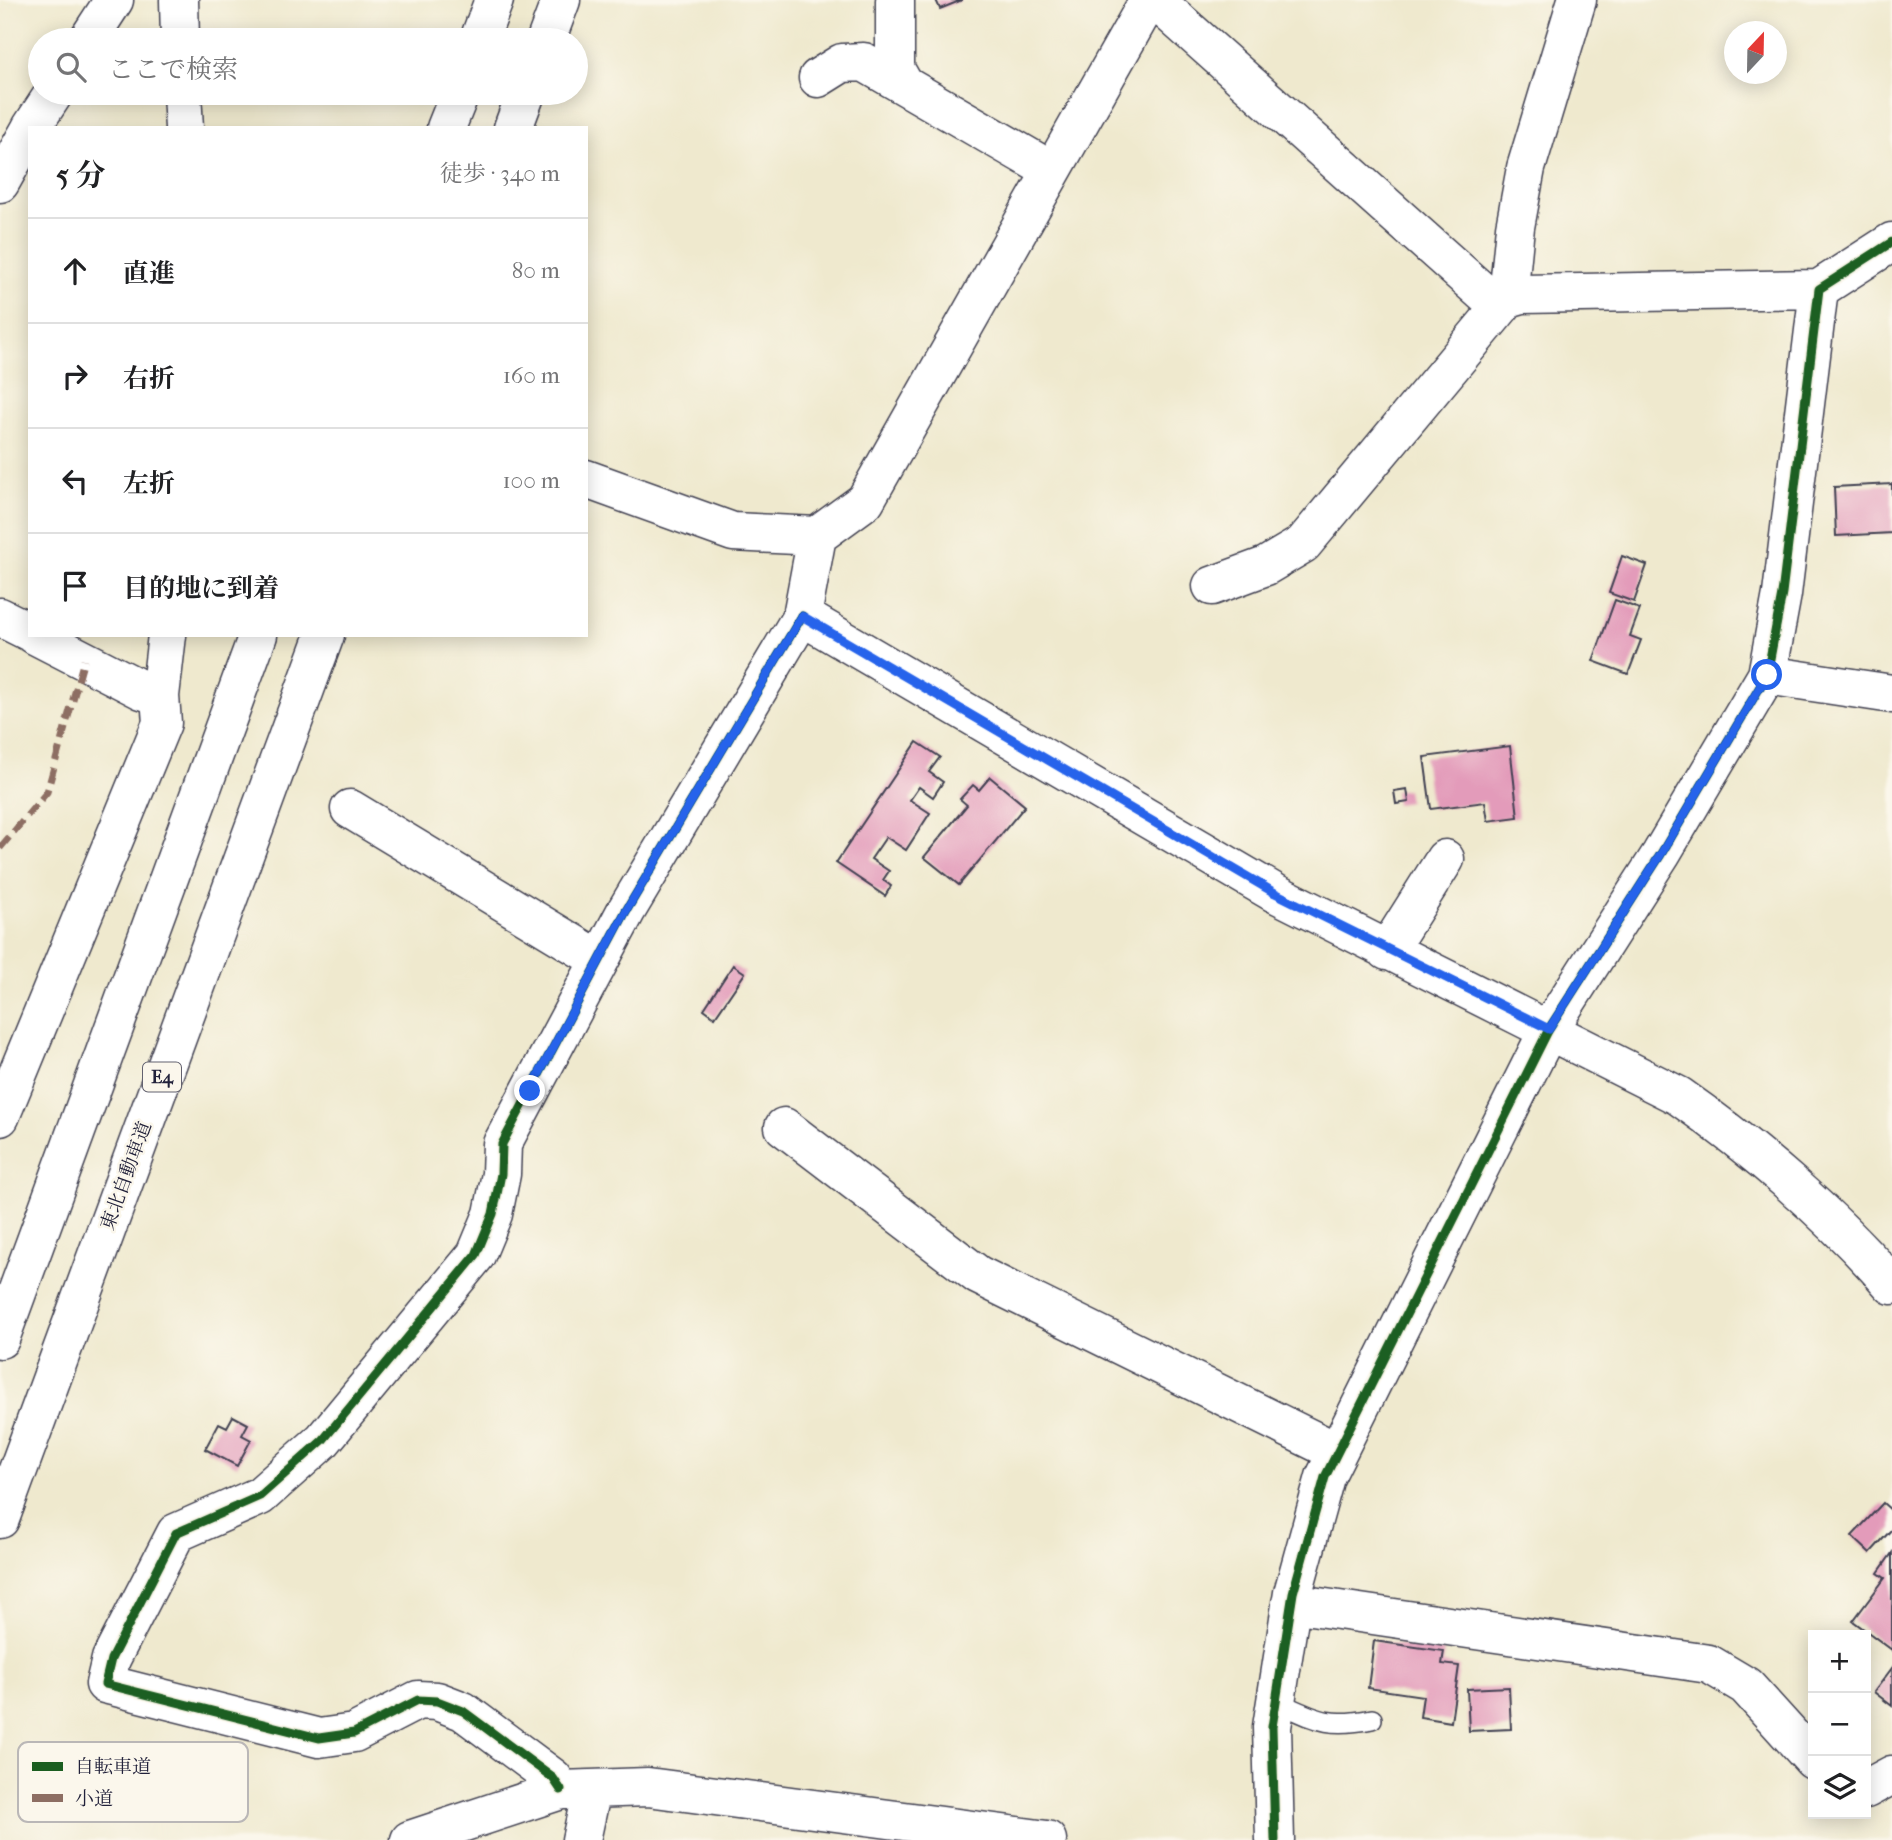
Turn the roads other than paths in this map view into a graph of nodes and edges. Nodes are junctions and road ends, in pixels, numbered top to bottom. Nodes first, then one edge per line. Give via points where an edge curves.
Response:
1 (114, 0) edge
2 (178, 0) edge
3 (494, 0) edge
4 (561, 0) edge
5 (895, 0) edge
6 (1149, 0) edge
7 (1155, 0) edge
8 (1577, 0) edge
9 (96, 28) edge
10 (179, 28) edge
11 (484, 28) edge
12 (550, 28) edge
13 (818, 78) dead end
14 (903, 83) junction
15 (46, 105) edge
16 (183, 105) edge
17 (455, 105) edge
18 (522, 105) edge
19 (32, 126) edge
20 (184, 126) edge
21 (447, 126) edge
22 (514, 126) edge
23 (28, 133) edge
24 (1052, 171) junction
25 (0, 183) edge
26 (1892, 242) edge
27 (1819, 289) junction
28 (1504, 303) junction
29 (588, 480) edge
30 (817, 536) junction
31 (1212, 586) dead end
32 (802, 616) junction
33 (0, 617) edge
34 (28, 631) edge
35 (39, 637) edge
36 (167, 637) edge
37 (257, 637) edge
38 (324, 637) edge
39 (1767, 675) junction
40 (1892, 694) edge
41 (160, 696) junction
42 (350, 809) dead end
43 (1446, 859) dead end
44 (1387, 951) junction
45 (600, 960) junction
46 (1549, 1029) junction
47 (0, 1117) edge
48 (784, 1127) dead end
49 (1888, 1271) edge
50 (0, 1339) edge
51 (1338, 1452) junction
52 (0, 1519) edge
53 (1291, 1603) junction
54 (1277, 1702) junction
55 (1372, 1719) dead end
56 (1809, 1756) edge
57 (1892, 1775) edge
58 (1871, 1786) edge
59 (577, 1790) junction
60 (411, 1840) edge
61 (581, 1840) edge
62 (1046, 1840) edge
63 (1275, 1840) edge

1 - 9 main road
2 - 10 main road
3 - 11 main road
4 - 12 main road
5 - 14 main road via 895,69
6 - 24 main road
7 - 28 main road
8 - 28 main road via 1526,168
13 - 14 main road via 842,63 864,62
14 - 24 main road
15 - 19 main road
16 - 20 main road
17 - 21 main road
18 - 22 main road
23 - 25 main road
24 - 30 main road via 865,501
26 - 27 main road
27 - 28 main road via 1522,294
27 - 39 main road via 1782,594
28 - 31 main road via 1303,544 1265,566
29 - 30 main road via 733,532
30 - 32 main road
32 - 44 main road via 1275,893
32 - 45 main road
33 - 34 main road
35 - 41 main road
36 - 41 main road
37 - 50 main road
38 - 52 main road, 東北自動車道 / E4
39 - 40 main road
39 - 46 main road via 1661,854
41 - 47 main road via 162,723
42 - 45 main road
43 - 44 main road
44 - 46 main road
45 - 59 main road via 502,1144 493,1214 476,1255 323,1440 260,1496 176,1533 111,1659 105,1684 319,1738 354,1733 418,1700 438,1701 463,1711 553,1778
46 - 49 main road via 1679,1096 1727,1129
46 - 51 main road
48 - 51 main road via 978,1275
51 - 53 main road via 1325,1477
53 - 54 main road
53 - 56 main road via 1709,1664 1746,1686
54 - 55 lane via 1323,1723 1344,1725
54 - 63 main road via 1272,1727
57 - 58 main road
59 - 60 main road
59 - 61 main road
59 - 62 main road via 648,1787

